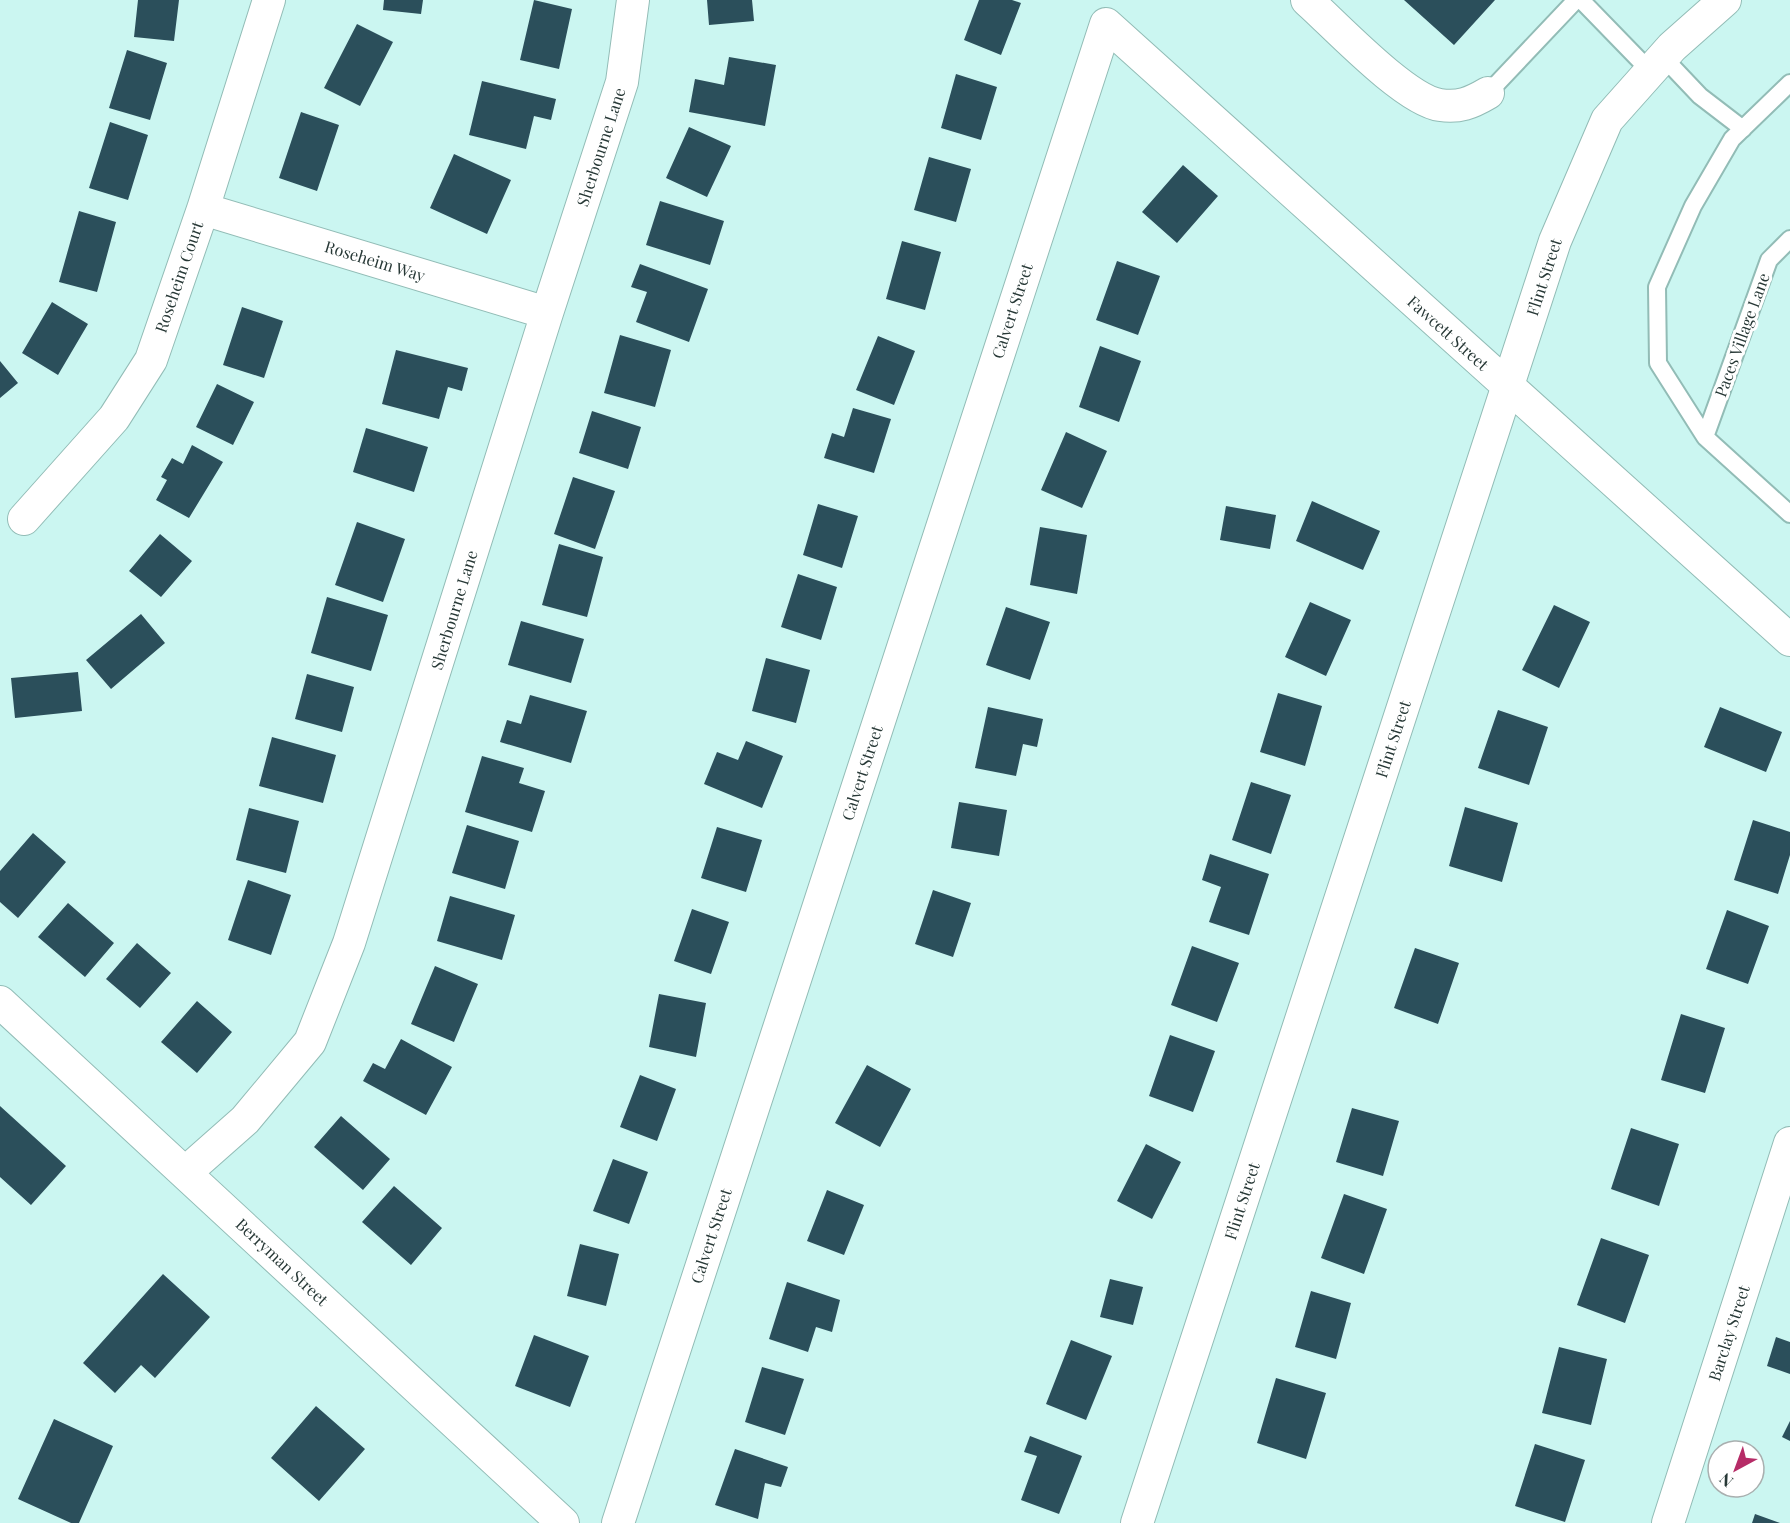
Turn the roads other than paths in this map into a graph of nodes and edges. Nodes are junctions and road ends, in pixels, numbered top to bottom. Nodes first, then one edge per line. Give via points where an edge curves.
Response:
1 (269, 0) edge
2 (633, 0) edge
3 (1307, 0) edge
4 (1576, 0) edge
5 (1581, 0) edge
6 (1725, 0) edge
7 (1106, 24) joint
8 (1656, 64) junction
9 (1790, 83) edge
10 (1488, 93) joint
11 (1743, 129) junction
12 (203, 209) junction
13 (1790, 239) edge
14 (547, 313) junction
15 (1508, 387) junction
16 (1705, 437) junction
17 (1790, 514) edge
18 (24, 519) dead end
19 (1790, 640) edge
20 (0, 1002) edge
21 (1790, 1143) edge
22 (185, 1173) junction
23 (563, 1523) edge
24 (618, 1523) edge
25 (1137, 1523) edge
26 (1668, 1523) edge

1 - 12 street, Roseheim Court
2 - 14 street, Sherbourne Lane via 622,82
3 - 10 street via 1407,91 1438,105 1466,105
4 - 10 lane
5 - 8 lane
6 - 8 street, Flint Street
7 - 15 street, Fawcett Street
7 - 24 street, Calvert Street
8 - 11 lane
8 - 15 street, Flint Street via 1607,120 1555,241
9 - 11 lane
11 - 16 lane via 1732,140 1694,206 1657,287 1658,363
12 - 14 street, Roseheim Way
12 - 18 street, Roseheim Court via 151,360 114,418
13 - 16 lane, Paces Village Lane via 1769,260
14 - 22 street, Sherbourne Lane via 349,943 310,1042 245,1120
15 - 19 street, Fawcett Street
15 - 25 street, Flint Street
16 - 17 lane
20 - 22 street, Berryman Street
21 - 26 street, Barclay Street
22 - 23 street, Berryman Street

